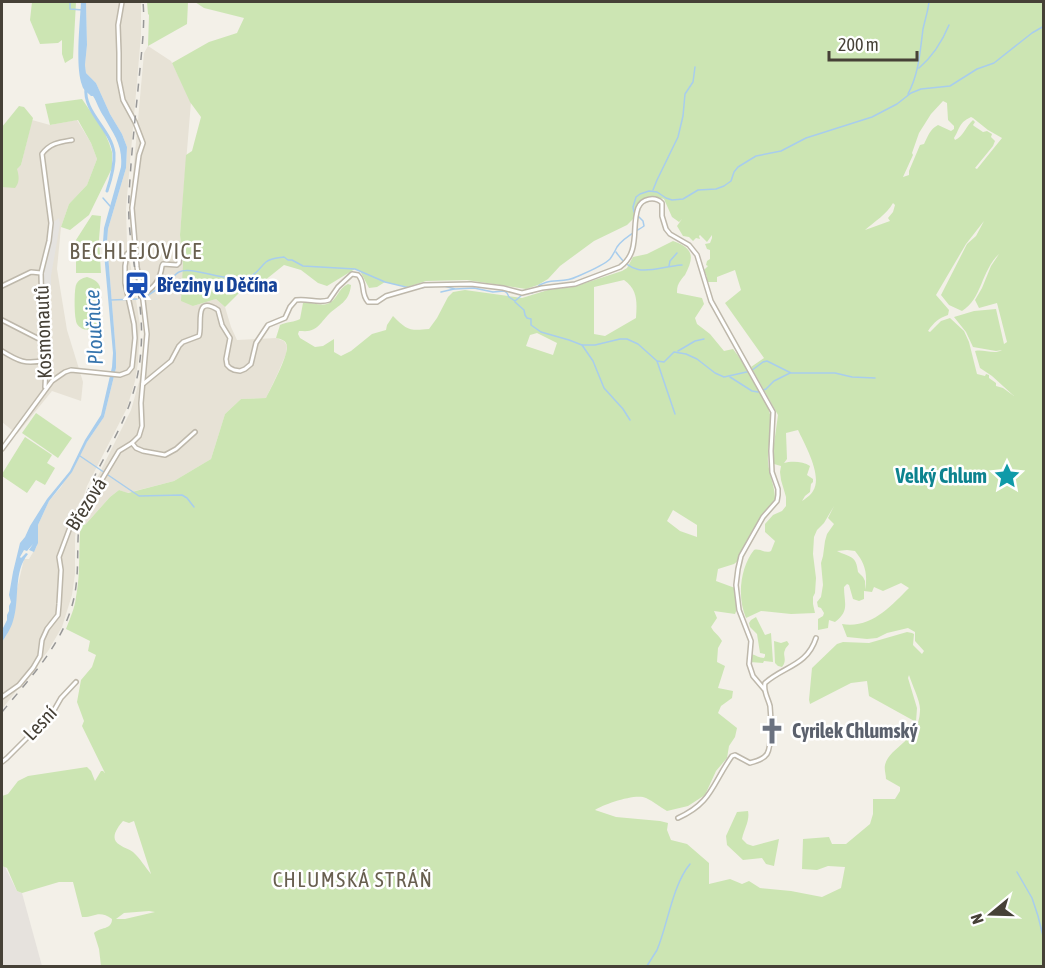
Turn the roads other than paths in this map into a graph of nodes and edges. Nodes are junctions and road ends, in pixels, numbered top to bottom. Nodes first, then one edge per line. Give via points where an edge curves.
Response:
1 (123, 2) edge
2 (72, 140) dead end
3 (135, 250) junction
4 (180, 255) dead end
5 (41, 273) junction
6 (2, 286) edge
7 (142, 295) junction
8 (2, 320) edge
9 (43, 341) junction
10 (2, 351) edge
11 (45, 360) junction
12 (45, 378) junction
13 (52, 381) junction
14 (143, 384) junction
15 (45, 389) junction
16 (195, 432) dead end
17 (132, 443) junction
18 (2, 449) edge
19 (816, 638) dead end
20 (76, 682) dead end
21 (765, 683) junction
22 (758, 684) junction
23 (764, 689) junction
24 (2, 698) edge
25 (2, 762) edge
26 (678, 818) dead end

1 - 3 street via 118,25 119,80 123,100 142,143 133,200
2 - 5 street, Kosmonautů via 52,144 42,154 51,223
3 - 7 street
3 - 13 street via 125,260 135,331 133,363 128,372 120,375 71,370
4 - 7 street via 177,266 163,264 160,279
5 - 6 street, Kosmonautů via 31,272
5 - 9 street, Kosmonautů
7 - 14 street via 147,334
8 - 9 street
9 - 11 street, Kosmonautů
10 - 11 street via 17,360
11 - 12 street, Kosmonautů
12 - 13 street
12 - 15 street, Kosmonautů
13 - 15 street
14 - 17 street via 142,426
14 - 22 street via 171,361 183,342 199,336 200,311 207,306 218,310 230,338 227,365 240,371 251,364 256,343 268,325 285,318 296,300 329,300 352,274 361,278 363,295 371,303 424,285 471,284 522,293 575,284 627,262 640,204 656,198 662,203 666,229 697,255 711,302 773,412 771,451 777,501 741,556 736,585 739,610 751,641 749,664
15 - 18 street, Kosmonautů
16 - 17 street via 165,455 143,451
17 - 24 street, Březová via 119,451 89,501 75,514 59,557 57,618 44,634 33,668
19 - 21 street via 810,653
20 - 25 street, Lesní via 53,712
21 - 22 street
21 - 23 street
22 - 23 street
23 - 26 street via 770,706 767,753 750,763 732,756 703,803

